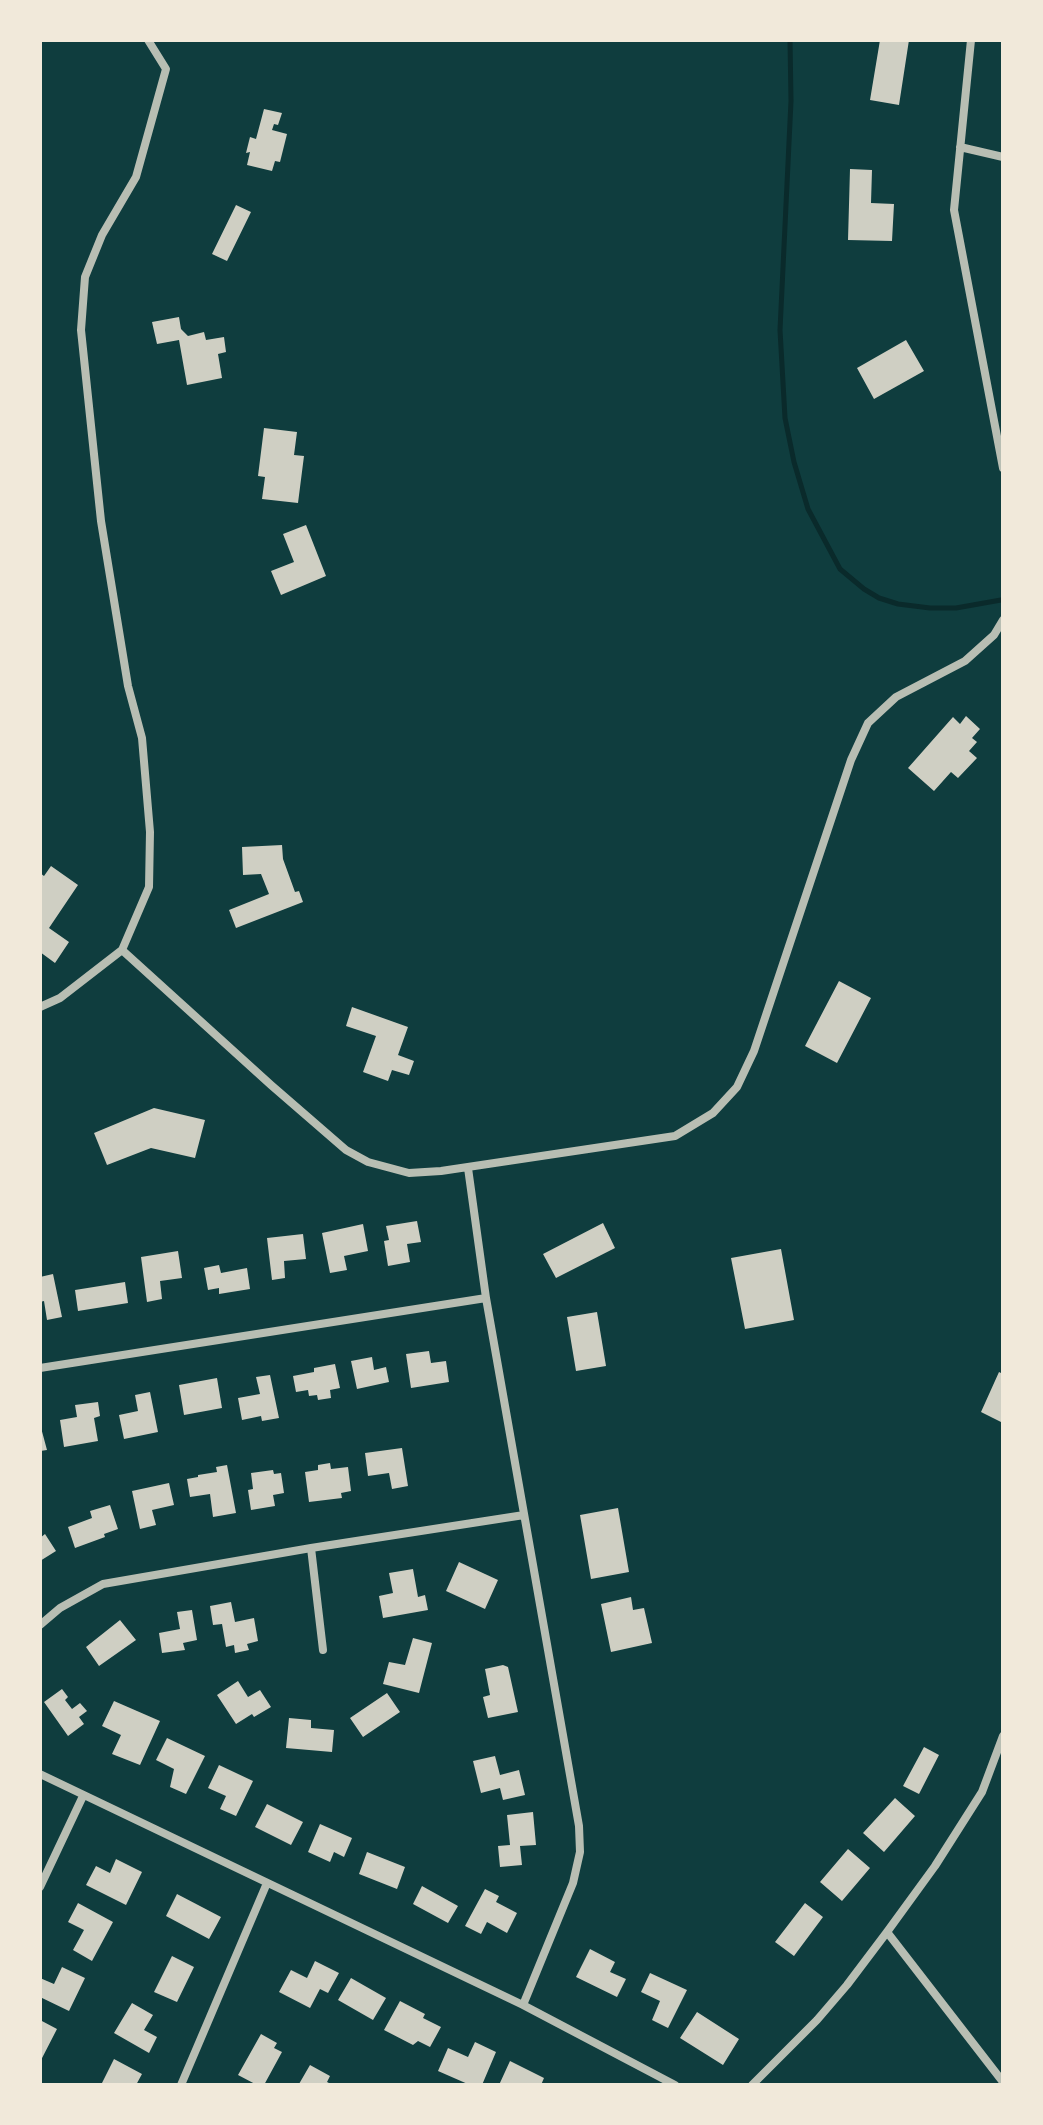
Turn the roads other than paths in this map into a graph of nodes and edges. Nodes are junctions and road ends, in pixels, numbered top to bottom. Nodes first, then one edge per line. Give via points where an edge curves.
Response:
1 (148, 40) edge
2 (972, 40) edge
3 (960, 147) junction
4 (1003, 158) edge
5 (1003, 468) edge
6 (1003, 620) edge
7 (122, 950) junction
8 (40, 1007) edge
9 (468, 1168) junction
10 (486, 1298) junction
11 (40, 1368) edge
12 (524, 1516) junction
13 (311, 1548) junction
14 (40, 1625) edge
15 (323, 1650) dead end
16 (1003, 1737) edge
17 (40, 1774) edge
18 (83, 1796) junction
19 (267, 1883) junction
20 (40, 1887) edge
21 (887, 1932) junction
22 (524, 2004) junction
23 (1003, 2082) edge
24 (181, 2085) edge
25 (675, 2085) edge
26 (752, 2085) edge

1 - 7 street via 166,68 136,177 85,277 81,330 101,521 142,738 150,832 149,887
2 - 3 street
3 - 4 street
3 - 5 street via 954,210
6 - 9 street via 965,661 896,697 868,723 754,1052 737,1087 713,1114 675,1136
7 - 8 street
7 - 9 street via 346,1150 409,1173
9 - 10 street
10 - 11 street
10 - 12 street
12 - 13 street
12 - 22 street via 580,1826 574,1882
13 - 14 street via 103,1584
13 - 15 street
16 - 21 street via 982,1792
17 - 18 street
18 - 19 street
18 - 20 street
19 - 22 street
19 - 24 street
21 - 23 street
21 - 26 street via 817,2020
22 - 25 street

